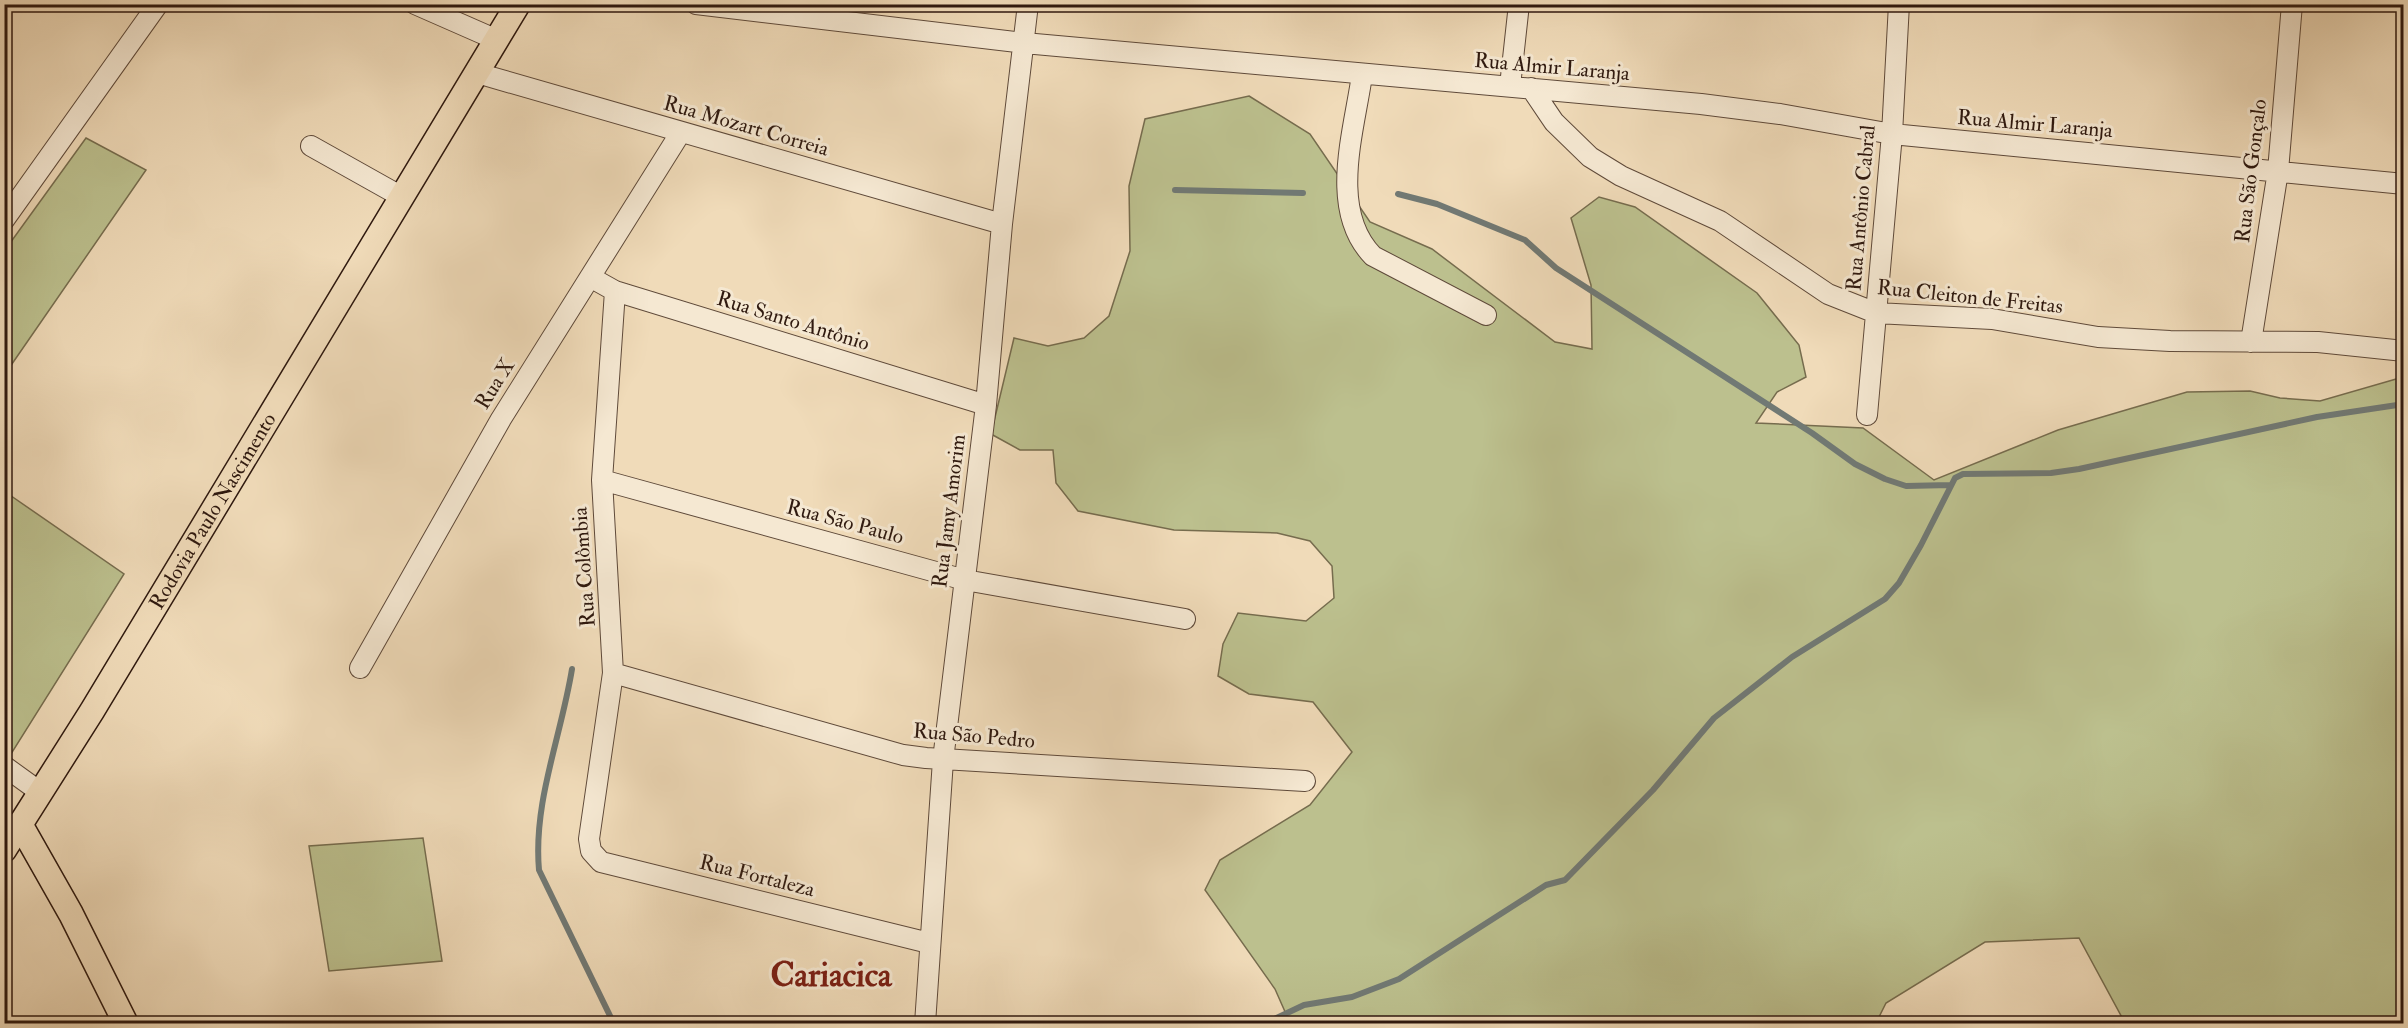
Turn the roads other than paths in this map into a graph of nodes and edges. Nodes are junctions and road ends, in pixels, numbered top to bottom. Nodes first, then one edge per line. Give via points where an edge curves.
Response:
1 (158, 4) edge
2 (416, 4) edge
3 (518, 4) edge
4 (696, 4) edge
5 (1028, 4) edge
6 (1519, 4) edge
7 (1899, 4) edge
8 (2292, 4) edge
9 (497, 40) junction
10 (1024, 43) junction
11 (477, 73) junction
12 (1362, 75) junction
13 (1510, 87) junction
14 (1531, 88) junction
15 (681, 132) junction
16 (1892, 134) junction
17 (311, 146) dead end
18 (2278, 171) junction
19 (2403, 184) edge
20 (402, 197) junction
21 (4, 220) edge
22 (1002, 224) junction
23 (590, 277) junction
24 (615, 291) junction
25 (1875, 313) junction
26 (1486, 315) dead end
27 (2251, 342) junction
28 (2403, 351) edge
29 (986, 405) junction
30 (1867, 415) dead end
31 (602, 480) junction
32 (965, 580) junction
33 (1185, 619) dead end
34 (360, 668) dead end
35 (613, 673) junction
36 (942, 760) junction
37 (4, 766) edge
38 (1305, 781) dead end
39 (40, 792) junction
40 (21, 824) junction
41 (588, 839) joint
42 (4, 850) edge
43 (928, 943) junction
44 (118, 1018) edge
45 (925, 1023) edge

1 - 21 street
2 - 9 street
3 - 9 main road, Rodovia Paulo Nascimento
4 - 10 street, Rua Almir Laranja
5 - 10 street, Rua Jamy Amorim
6 - 13 street
7 - 16 street, Rua Antônio Cabral
8 - 18 street, Rua São Gonçalo
9 - 11 main road, Rodovia Paulo Nascimento
10 - 12 street, Rua Almir Laranja
10 - 22 street, Rua Jamy Amorim
11 - 15 street, Rua Mozart Correia
11 - 20 main road, Rodovia Paulo Nascimento
12 - 13 street, Rua Almir Laranja
12 - 26 street via 1346,189 1352,226 1373,256
13 - 14 street, Rua Almir Laranja
14 - 16 street, Rua Almir Laranja via 1712,105
14 - 25 street, Rua Cleiton de Freitas via 1554,122 1590,157 1621,176 1720,221 1828,294
15 - 22 street, Rua Mozart Correia
15 - 23 street, Rua X
16 - 18 street, Rua Almir Laranja
16 - 25 street, Rua Antônio Cabral
17 - 20 street
18 - 19 street, Rua Almir Laranja
18 - 27 street, Rua São Gonçalo
20 - 39 main road, Rodovia Paulo Nascimento
22 - 29 street, Rua Jamy Amorim
23 - 24 street, Rua Santo Antônio
23 - 34 street, Rua X via 501,419
24 - 29 street, Rua Santo Antônio
24 - 31 street, Rua Colômbia
25 - 27 street, Rua Cleiton de Freitas via 1992,319 2098,337
25 - 30 street, Rua Antônio Cabral
27 - 28 street, Rua Cleiton de Freitas via 2345,343
29 - 32 street, Rua Jamy Amorim
31 - 32 street, Rua São Paulo
31 - 35 street, Rua Colômbia
32 - 33 street, Rua São Paulo
32 - 36 street, Rua Jamy Amorim
35 - 36 street, Rua São Pedro via 903,754
35 - 41 street, Rua Colômbia
36 - 38 street, Rua São Pedro
36 - 43 street, Rua Jamy Amorim
37 - 39 street
39 - 40 main road, Rodovia Paulo Nascimento
40 - 42 main road, Rodovia Paulo Nascimento
40 - 44 main road via 71,914
41 - 43 street, Rua Fortaleza via 591,851 601,862
43 - 45 street, Rua Jamy Amorim

